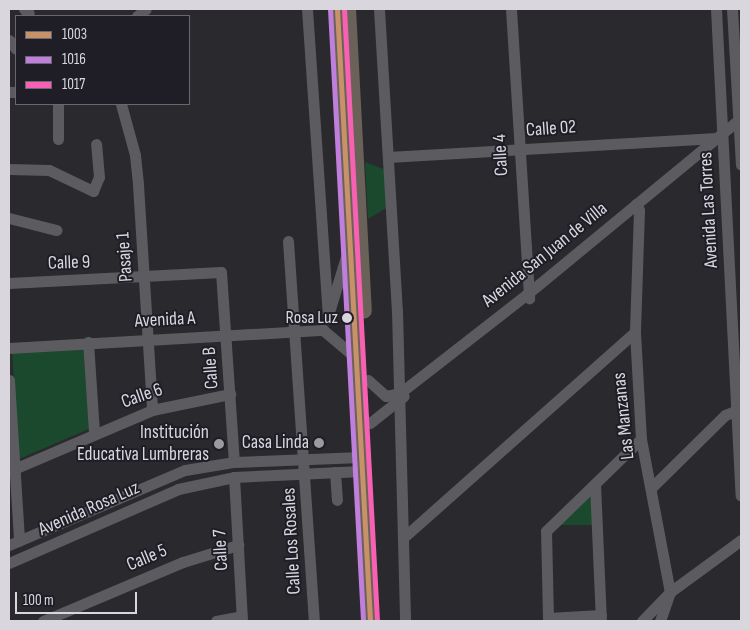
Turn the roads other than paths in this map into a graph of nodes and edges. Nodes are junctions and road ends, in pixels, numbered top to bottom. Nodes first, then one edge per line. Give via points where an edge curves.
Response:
1 (307, 9) edge
2 (337, 9) edge
3 (348, 9) edge
4 (379, 9) edge
5 (511, 9) edge
6 (716, 9) edge
7 (732, 9) edge
8 (58, 105) edge
9 (121, 105) edge
10 (740, 122) edge
11 (720, 137) junction
12 (58, 139) dead end
13 (96, 144) dead end
14 (518, 148) junction
15 (388, 157) junction
16 (741, 165) edge
17 (9, 169) edge
18 (638, 207) junction
19 (9, 218) edge
20 (56, 230) dead end
21 (288, 242) dead end
22 (350, 247) junction
23 (741, 254) edge
24 (729, 255) junction
25 (222, 272) joint
26 (144, 277) junction
27 (9, 283) edge
28 (528, 297) junction
29 (325, 324) junction
30 (294, 332) junction
31 (635, 332) junction
32 (226, 334) junction
33 (148, 340) junction
34 (88, 342) junction
35 (9, 348) edge
36 (356, 358) junction
37 (9, 380) edge
38 (368, 380) junction
39 (230, 394) junction
40 (400, 396) junction
41 (739, 409) edge
42 (152, 410) junction
43 (370, 423) junction
44 (94, 432) junction
45 (641, 439) junction
46 (304, 459) junction
47 (234, 462) junction
48 (361, 464) junction
49 (14, 469) junction
50 (335, 472) junction
51 (306, 474) junction
52 (234, 477) junction
53 (596, 484) junction
54 (741, 484) edge
55 (651, 488) junction
56 (741, 495) edge
57 (337, 500) dead end
58 (403, 538) junction
59 (741, 540) edge
60 (14, 543) edge
61 (238, 544) junction
62 (9, 563) edge
63 (670, 592) junction
64 (601, 618) edge
65 (242, 619) edge
66 (405, 619) dead end
67 (43, 621) edge
68 (216, 621) edge
69 (314, 621) edge
70 (370, 621) edge
71 (382, 621) edge
72 (642, 621) edge
73 (660, 621) edge

1 - 29 street
2 - 22 highway
3 - 38 highway
4 - 15 street
5 - 14 street, Calle 4
6 - 11 street, Avenida Las Torres
7 - 10 street, Avenida Las Torres
8 - 12 street
9 - 26 street, Pasaje 1 via 135,155
10 - 11 street, Avenida San Juan de Villa
10 - 16 street, Avenida Las Torres
11 - 14 street, Calle 02
11 - 18 street, Avenida San Juan de Villa
11 - 24 street, Avenida Las Torres
13 - 17 street via 99,177 93,192 49,170
14 - 15 street, Calle 02
14 - 28 street, Calle 4
15 - 40 street
18 - 28 street, Avenida San Juan de Villa
18 - 31 street, Las Manzanas
19 - 20 street
21 - 30 street, Calle Los Rosales
22 - 29 street
22 - 36 highway
23 - 24 street
24 - 41 street, Avenida Las Torres
25 - 26 street, Calle 9
25 - 32 street, Calle B
26 - 27 street, Calle 9
26 - 33 street, Pasaje 1
28 - 40 street, Avenida San Juan de Villa
29 - 30 street, Avenida A
29 - 36 street
30 - 32 street, Avenida A
30 - 46 street, Calle Los Rosales
31 - 45 street, Las Manzanas
31 - 58 street
32 - 33 street, Avenida A
32 - 39 street, Calle B
33 - 34 street, Avenida A
33 - 42 street, Pasaje 1
34 - 35 street, Avenida A
34 - 44 street
36 - 48 highway
37 - 49 street
38 - 40 street via 386,396
38 - 43 highway
39 - 42 street, Calle 6
39 - 47 street, Calle B
40 - 43 street, Avenida San Juan de Villa
40 - 58 street
41 - 54 street, Avenida Las Torres
41 - 55 street via 725,415
42 - 44 street, Calle 6
43 - 71 highway
44 - 49 street, Calle 6
45 - 53 street
45 - 55 street, Las Manzanas
46 - 47 street, Avenida Rosa Luz
46 - 48 street, Avenida Rosa Luz
46 - 51 street, Calle Los Rosales
47 - 60 street, Avenida Rosa Luz via 165,476
48 - 50 street, Avenida Rosa Luz
48 - 70 highway
49 - 60 street
50 - 51 street, Avenida Rosa Luz
50 - 57 street
51 - 52 street, Avenida Rosa Luz
51 - 69 street, Calle Los Rosales
52 - 61 street, Calle 7
52 - 62 street, Avenida Rosa Luz via 178,488
53 - 64 street
53 - 64 street via 546,531 548,618
54 - 56 street, Avenida Las Torres
55 - 63 street, Las Manzanas
58 - 66 street
59 - 63 street
61 - 65 street, Calle 7
61 - 67 street, Calle 5 via 182,562
63 - 72 street
63 - 73 street, Las Manzanas
65 - 68 street

